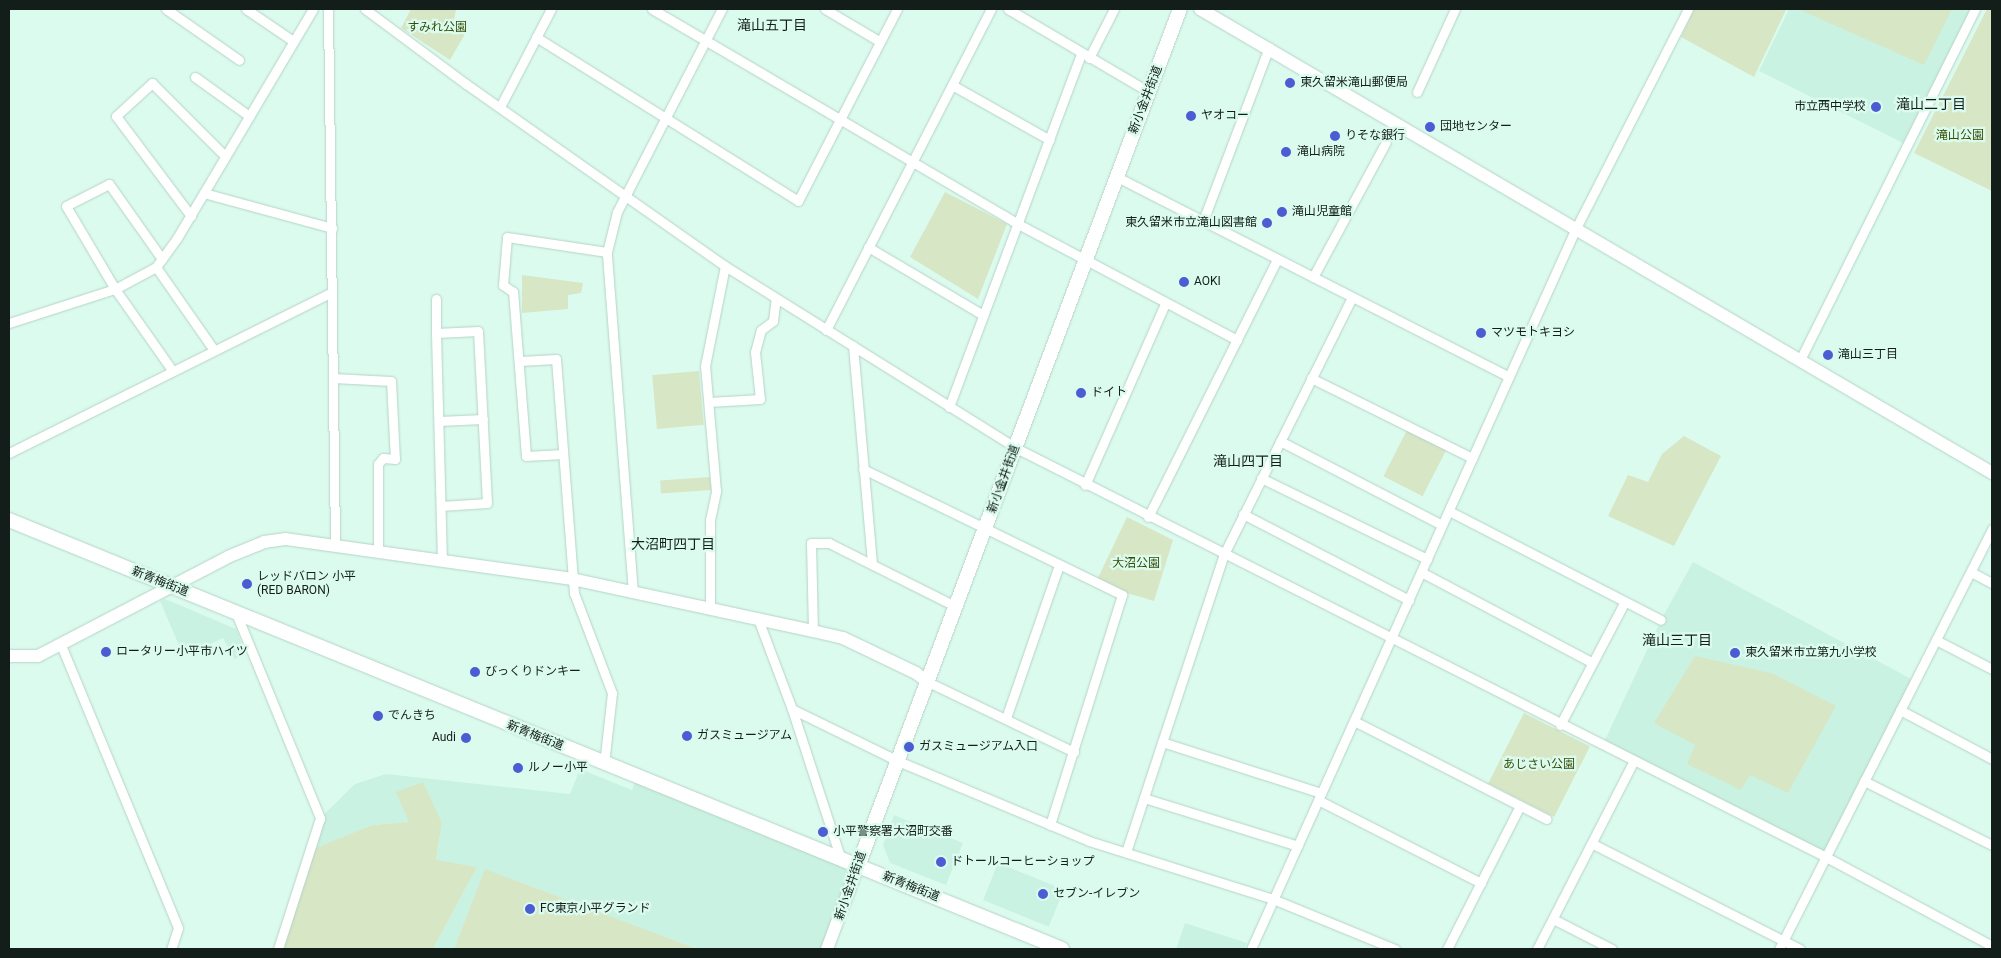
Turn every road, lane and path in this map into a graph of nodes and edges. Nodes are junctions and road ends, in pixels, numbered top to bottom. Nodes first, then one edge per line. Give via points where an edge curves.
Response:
1 (166, 9) edge
2 (246, 9) edge
3 (328, 9) edge
4 (365, 9) edge
5 (550, 9) edge
6 (652, 9) edge
7 (722, 9) edge
8 (825, 9) edge
9 (897, 9) edge
10 (991, 9) edge
11 (1008, 9) edge
12 (1114, 9) edge
13 (1180, 9) edge
14 (1200, 9) edge
15 (1455, 9) edge
16 (1688, 9) edge
17 (1976, 9) edge
18 (309, 10) edge
19 (536, 37) junction
20 (706, 40) junction
21 (293, 42) junction
22 (879, 42) junction
23 (1269, 48) junction
24 (1085, 56) junction
25 (239, 60) dead end
26 (195, 77) dead end
27 (952, 85) junction
28 (1149, 92) junction
29 (1417, 92) dead end
30 (500, 107) junction
31 (249, 116) junction
32 (667, 117) junction
33 (840, 120) junction
34 (1050, 140) junction
35 (1386, 142) dead end
36 (225, 156) junction
37 (912, 162) junction
38 (1117, 177) junction
39 (204, 192) junction
40 (624, 198) junction
41 (191, 216) junction
42 (1203, 221) junction
43 (1018, 224) junction
44 (332, 228) junction
45 (1576, 228) junction
46 (868, 247) junction
47 (607, 252) junction
48 (162, 259) junction
49 (1277, 259) junction
50 (1086, 262) junction
51 (725, 266) junction
52 (156, 267) junction
53 (1313, 277) junction
54 (115, 289) junction
55 (332, 292) junction
56 (1352, 297) junction
57 (776, 298) junction
58 (436, 299) dead end
59 (1165, 304) junction
60 (983, 315) junction
61 (9, 323) edge
62 (826, 330) junction
63 (436, 333) junction
64 (1237, 340) junction
65 (853, 346) junction
66 (214, 350) junction
67 (1800, 360) junction
68 (520, 361) junction
69 (172, 370) junction
70 (1509, 377) junction
71 (333, 378) junction
72 (1312, 378) junction
73 (709, 402) junction
74 (949, 407) junction
75 (483, 420) junction
76 (439, 421) junction
77 (1280, 441) junction
78 (1016, 448) junction
79 (9, 453) edge
80 (562, 454) junction
81 (1472, 458) junction
82 (863, 469) junction
83 (1992, 473) edge
84 (1261, 478) junction
85 (1084, 485) junction
86 (441, 506) junction
87 (1449, 511) junction
88 (1243, 514) junction
89 (1148, 517) junction
90 (9, 520) edge
91 (1442, 525) junction
92 (986, 528) junction
93 (1992, 529) edge
94 (335, 545) junction
95 (378, 552) junction
96 (1224, 554) junction
97 (1427, 559) junction
98 (442, 561) junction
99 (872, 564) junction
100 (1059, 565) junction
101 (1421, 572) junction
102 (1972, 572) junction
103 (572, 579) junction
104 (1992, 583) edge
105 (174, 587) junction
106 (634, 593) junction
107 (1408, 600) junction
108 (1624, 603) junction
109 (957, 607) junction
110 (710, 609) junction
111 (236, 613) junction
112 (758, 619) junction
113 (1661, 620) dead end
114 (813, 631) junction
115 (1391, 639) junction
116 (1936, 640) junction
117 (61, 645) junction
118 (9, 656) edge
119 (1591, 662) junction
120 (1992, 669) edge
121 (928, 682) junction
122 (792, 709) junction
123 (1900, 710) junction
124 (1006, 718) junction
125 (1354, 721) junction
126 (1560, 725) junction
127 (1162, 742) junction
128 (1074, 752) junction
129 (1992, 759) edge
130 (898, 761) junction
131 (1634, 762) junction
132 (604, 764) junction
133 (1864, 781) junction
134 (1320, 796) junction
135 (1144, 798) junction
136 (1520, 806) junction
137 (1546, 819) dead end
138 (1050, 825) junction
139 (1593, 844) junction
140 (1992, 845) edge
141 (1298, 846) junction
142 (1126, 852) junction
143 (1826, 857) junction
144 (841, 860) junction
145 (858, 866) junction
146 (1481, 883) junction
147 (1273, 899) junction
148 (1553, 919) junction
149 (1782, 945) edge
150 (1992, 946) edge
151 (171, 949) edge
152 (278, 949) edge
153 (828, 949) edge
154 (1062, 949) edge
155 (1251, 949) edge
156 (1395, 949) edge
157 (1447, 949) edge
158 (1537, 949) edge
159 (1612, 949) edge
160 (1800, 949) edge

1 - 25 street
2 - 21 street
3 - 44 street
4 - 30 street
5 - 19 street
6 - 20 street
7 - 20 street
8 - 22 street
9 - 22 street
10 - 27 street
11 - 24 street
12 - 24 street
13 - 28 main road, 新小金井街道
14 - 23 street
15 - 29 street
16 - 45 street
17 - 67 street
18 - 21 street
19 - 30 street
19 - 32 street
20 - 32 street
20 - 33 street
21 - 31 street
22 - 33 street
23 - 42 street
23 - 45 street
24 - 28 street
24 - 34 street
26 - 31 street
27 - 34 street
27 - 37 street
28 - 38 main road, 新小金井街道
30 - 40 street
31 - 36 street
32 - 33 street via 798,201
32 - 40 street
33 - 37 street
34 - 43 street
35 - 53 street
36 - 39 street
36 - 41 street via 152,83 116,116
37 - 43 street
37 - 46 street
38 - 42 street
38 - 50 main road, 新小金井街道
39 - 41 street
39 - 44 street
40 - 47 street
40 - 51 street
41 - 48 street
42 - 49 street
43 - 50 street
43 - 60 street
44 - 55 street
45 - 67 street
45 - 70 street
46 - 60 street
46 - 62 street
47 - 68 street via 507,237 503,284 514,292
47 - 106 street
48 - 52 street
48 - 54 street via 109,184 66,206
49 - 53 street
49 - 64 street
50 - 59 street
50 - 78 main road, 新小金井街道
51 - 57 street
51 - 73 street via 705,366
52 - 54 street
52 - 66 street
53 - 56 street
54 - 61 street
54 - 69 street
55 - 66 street
55 - 71 street
56 - 70 street
56 - 72 street
57 - 62 street
57 - 73 street via 773,321 761,330 755,352 760,400
58 - 63 street
59 - 64 street
59 - 85 street
60 - 74 street
62 - 65 street
63 - 75 street via 478,331
63 - 76 street
64 - 89 street
65 - 74 street
65 - 82 street
66 - 69 street
67 - 83 street
68 - 80 street via 556,359
68 - 80 street via 526,456
69 - 79 street
70 - 81 street
71 - 94 street
71 - 95 street via 391,381 395,458 383,458 378,464
72 - 77 street
72 - 81 street
73 - 110 street via 716,491 710,520
74 - 78 street
75 - 76 street
75 - 86 street via 487,503
76 - 86 street
77 - 84 street
77 - 91 street
78 - 85 street
78 - 92 main road, 新小金井街道
80 - 103 street
81 - 87 street
82 - 92 street
82 - 99 street
84 - 88 street
84 - 97 street
85 - 89 street
86 - 98 street
87 - 91 street
87 - 108 street
88 - 96 street
88 - 107 street
89 - 96 street
90 - 105 main road, 新青梅街道
91 - 97 street
92 - 100 street
92 - 109 main road, 新小金井街道
93 - 102 street
94 - 95 street
94 - 105 street via 285,538 264,542
95 - 98 street
96 - 115 street
96 - 127 street
97 - 101 street
98 - 103 street
99 - 109 street
99 - 114 street via 829,543 811,543
100 - 124 street
100 - 128 street via 1122,595
101 - 107 street
101 - 119 street
102 - 104 street
102 - 116 street
103 - 106 street
103 - 132 street via 574,593 612,693
105 - 111 main road, 新青梅街道
105 - 117 street
106 - 110 street
107 - 115 street
108 - 113 street
108 - 119 street
109 - 121 main road, 新小金井街道
110 - 112 street
111 - 132 main road, 新青梅街道
111 - 152 street via 320,818
112 - 114 street
112 - 122 street
114 - 121 street via 843,638
115 - 125 street
115 - 126 street
116 - 120 street
116 - 123 street
117 - 118 street via 38,656
117 - 151 street via 178,928
119 - 126 street
121 - 124 street
121 - 130 main road, 新小金井街道
122 - 130 street
122 - 144 street
123 - 129 street
123 - 133 street
124 - 128 street
125 - 134 street
125 - 136 street
126 - 131 street
127 - 134 street
127 - 135 street
128 - 138 street
130 - 138 street
130 - 145 main road, 新小金井街道
131 - 139 street
131 - 143 street
132 - 144 main road, 新青梅街道
133 - 140 street
133 - 143 street
134 - 141 street
134 - 146 street
135 - 141 street
135 - 142 street
136 - 137 street
136 - 146 street
138 - 142 street
139 - 148 street
139 - 149 street
141 - 147 street
142 - 147 street
143 - 149 street
143 - 150 street
144 - 145 main road, 新青梅街道
145 - 153 street, 新小金井街道
145 - 154 main road, 新青梅街道
146 - 157 street
147 - 155 street
147 - 156 street
148 - 158 street
148 - 159 street
149 - 160 street

